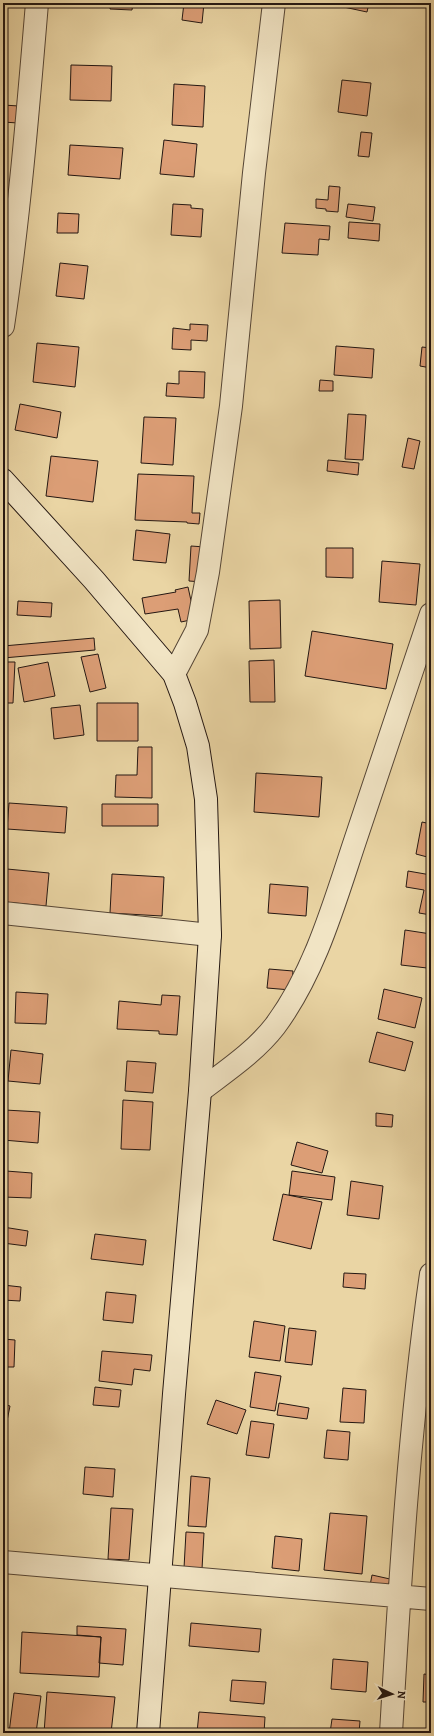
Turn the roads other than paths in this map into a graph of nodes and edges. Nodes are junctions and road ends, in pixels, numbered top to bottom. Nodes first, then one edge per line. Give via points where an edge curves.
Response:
1 (37, 3) edge
2 (274, 3) edge
3 (3, 326) edge
4 (3, 480) edge
5 (431, 614) edge
6 (174, 674) junction
7 (3, 913) edge
8 (210, 934) junction
9 (200, 1091) junction
10 (431, 1274) edge
11 (3, 1562) edge
12 (161, 1575) junction
13 (399, 1596) junction
14 (431, 1599) edge
15 (148, 1733) edge
16 (390, 1733) edge

1 - 3 street via 19,205
2 - 6 street via 231,406 208,572 197,630
4 - 6 street via 94,580
5 - 9 street via 315,956 291,1001 274,1026 256,1047
6 - 8 street via 186,703 198,746 206,799
7 - 8 street
8 - 9 street
9 - 12 street
10 - 13 street via 420,1349
11 - 12 street
12 - 13 street
12 - 15 street
13 - 14 street
13 - 16 street

